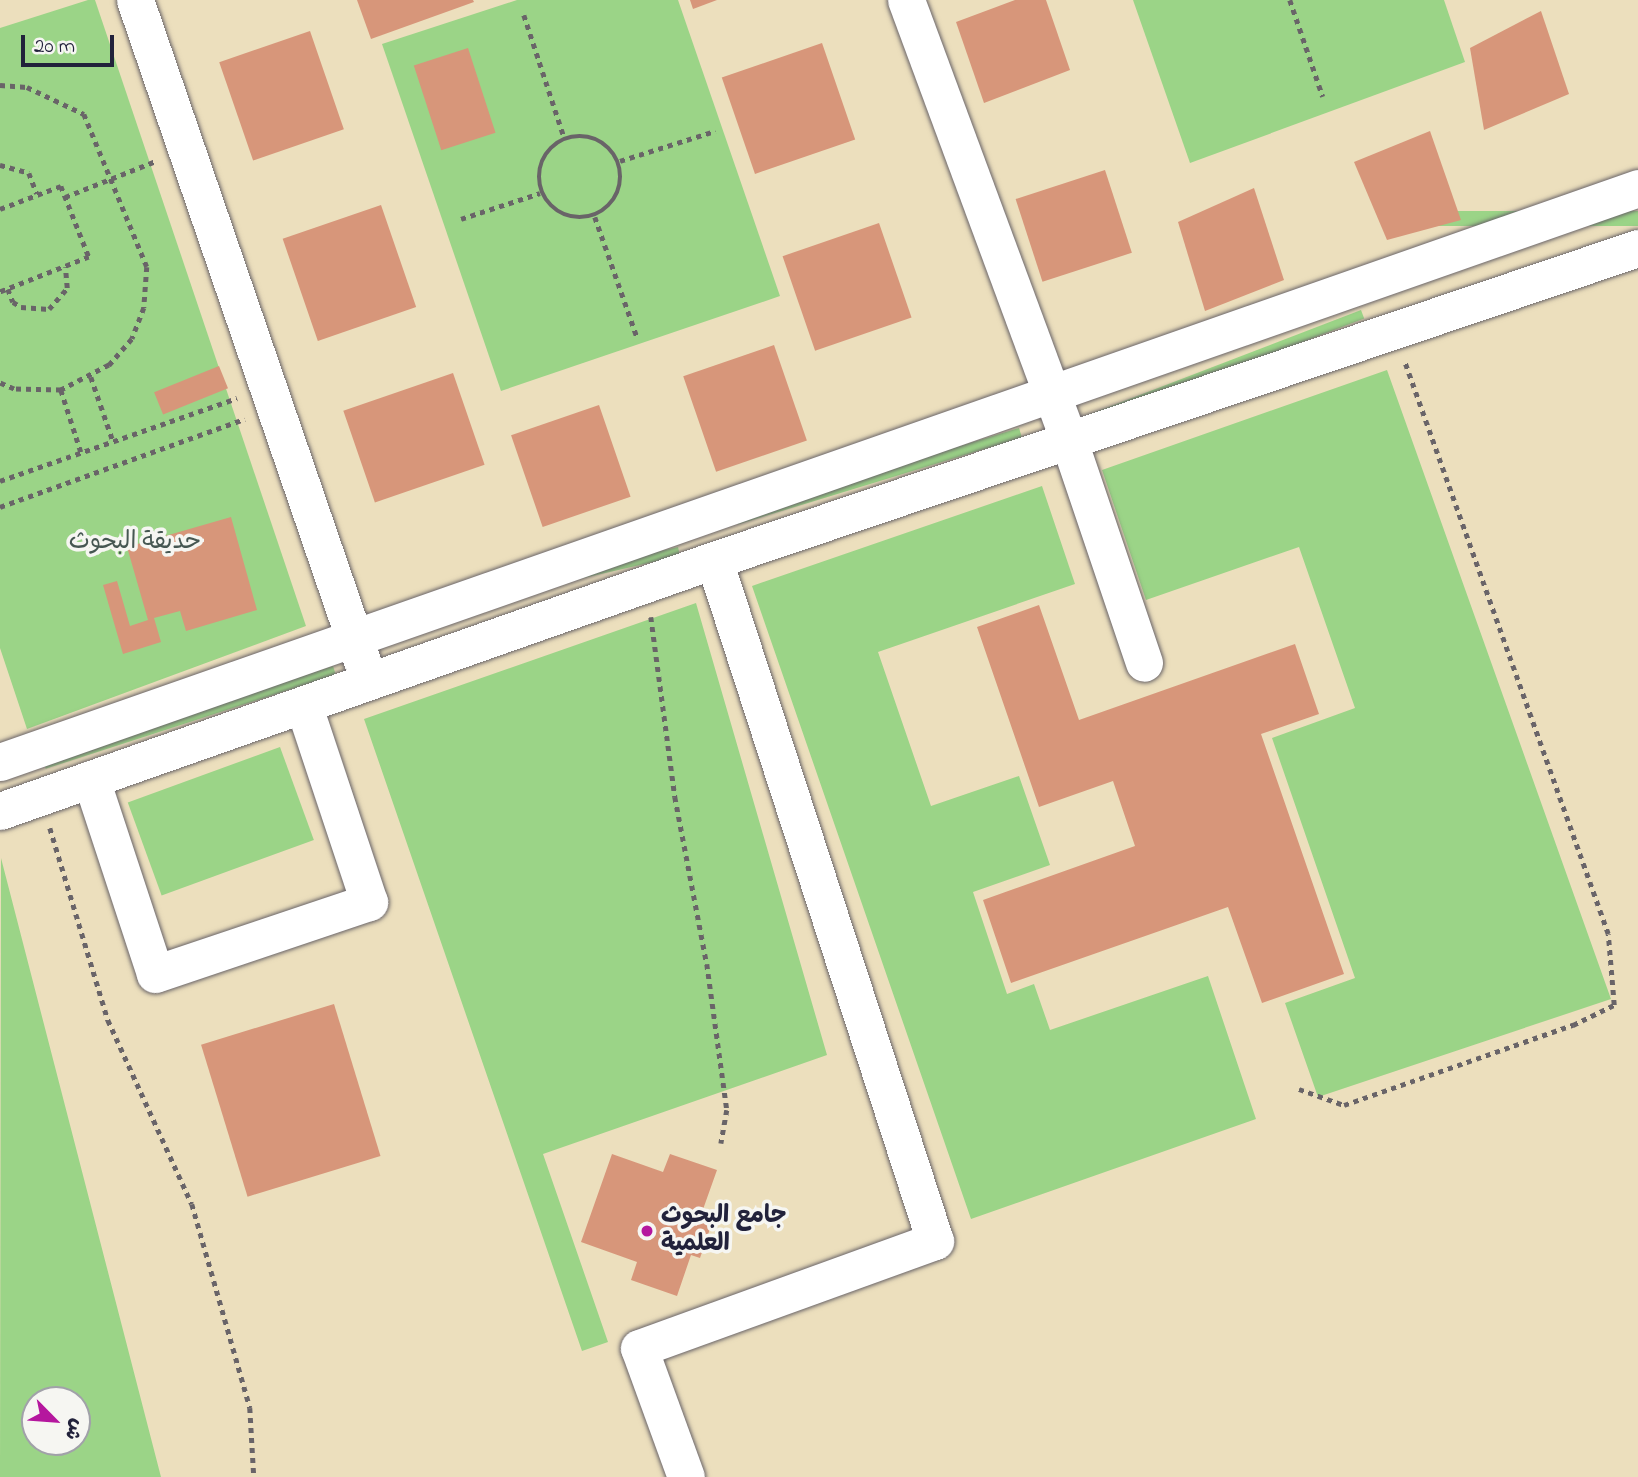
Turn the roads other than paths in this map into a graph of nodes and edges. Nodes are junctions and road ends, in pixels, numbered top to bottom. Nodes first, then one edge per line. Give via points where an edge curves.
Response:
1 (135, 0) edge
2 (906, 0) edge
3 (1638, 188) edge
4 (1638, 248) edge
5 (1051, 394) junction
6 (1069, 440) junction
7 (714, 559) junction
8 (354, 638) junction
9 (1144, 663) dead end
10 (370, 684) junction
11 (304, 706) junction
12 (2, 754) edge
13 (91, 779) junction
14 (21, 804) edge
15 (686, 1477) edge

1 - 8 street
2 - 5 street
3 - 5 street
4 - 6 street
5 - 6 street
5 - 8 street
6 - 7 street
6 - 9 street
7 - 10 street
7 - 15 street via 936,1241 639,1348
8 - 10 street
8 - 12 street
10 - 11 street
11 - 13 street
11 - 13 street via 369,902 155,974
12 - 14 street
13 - 14 street

